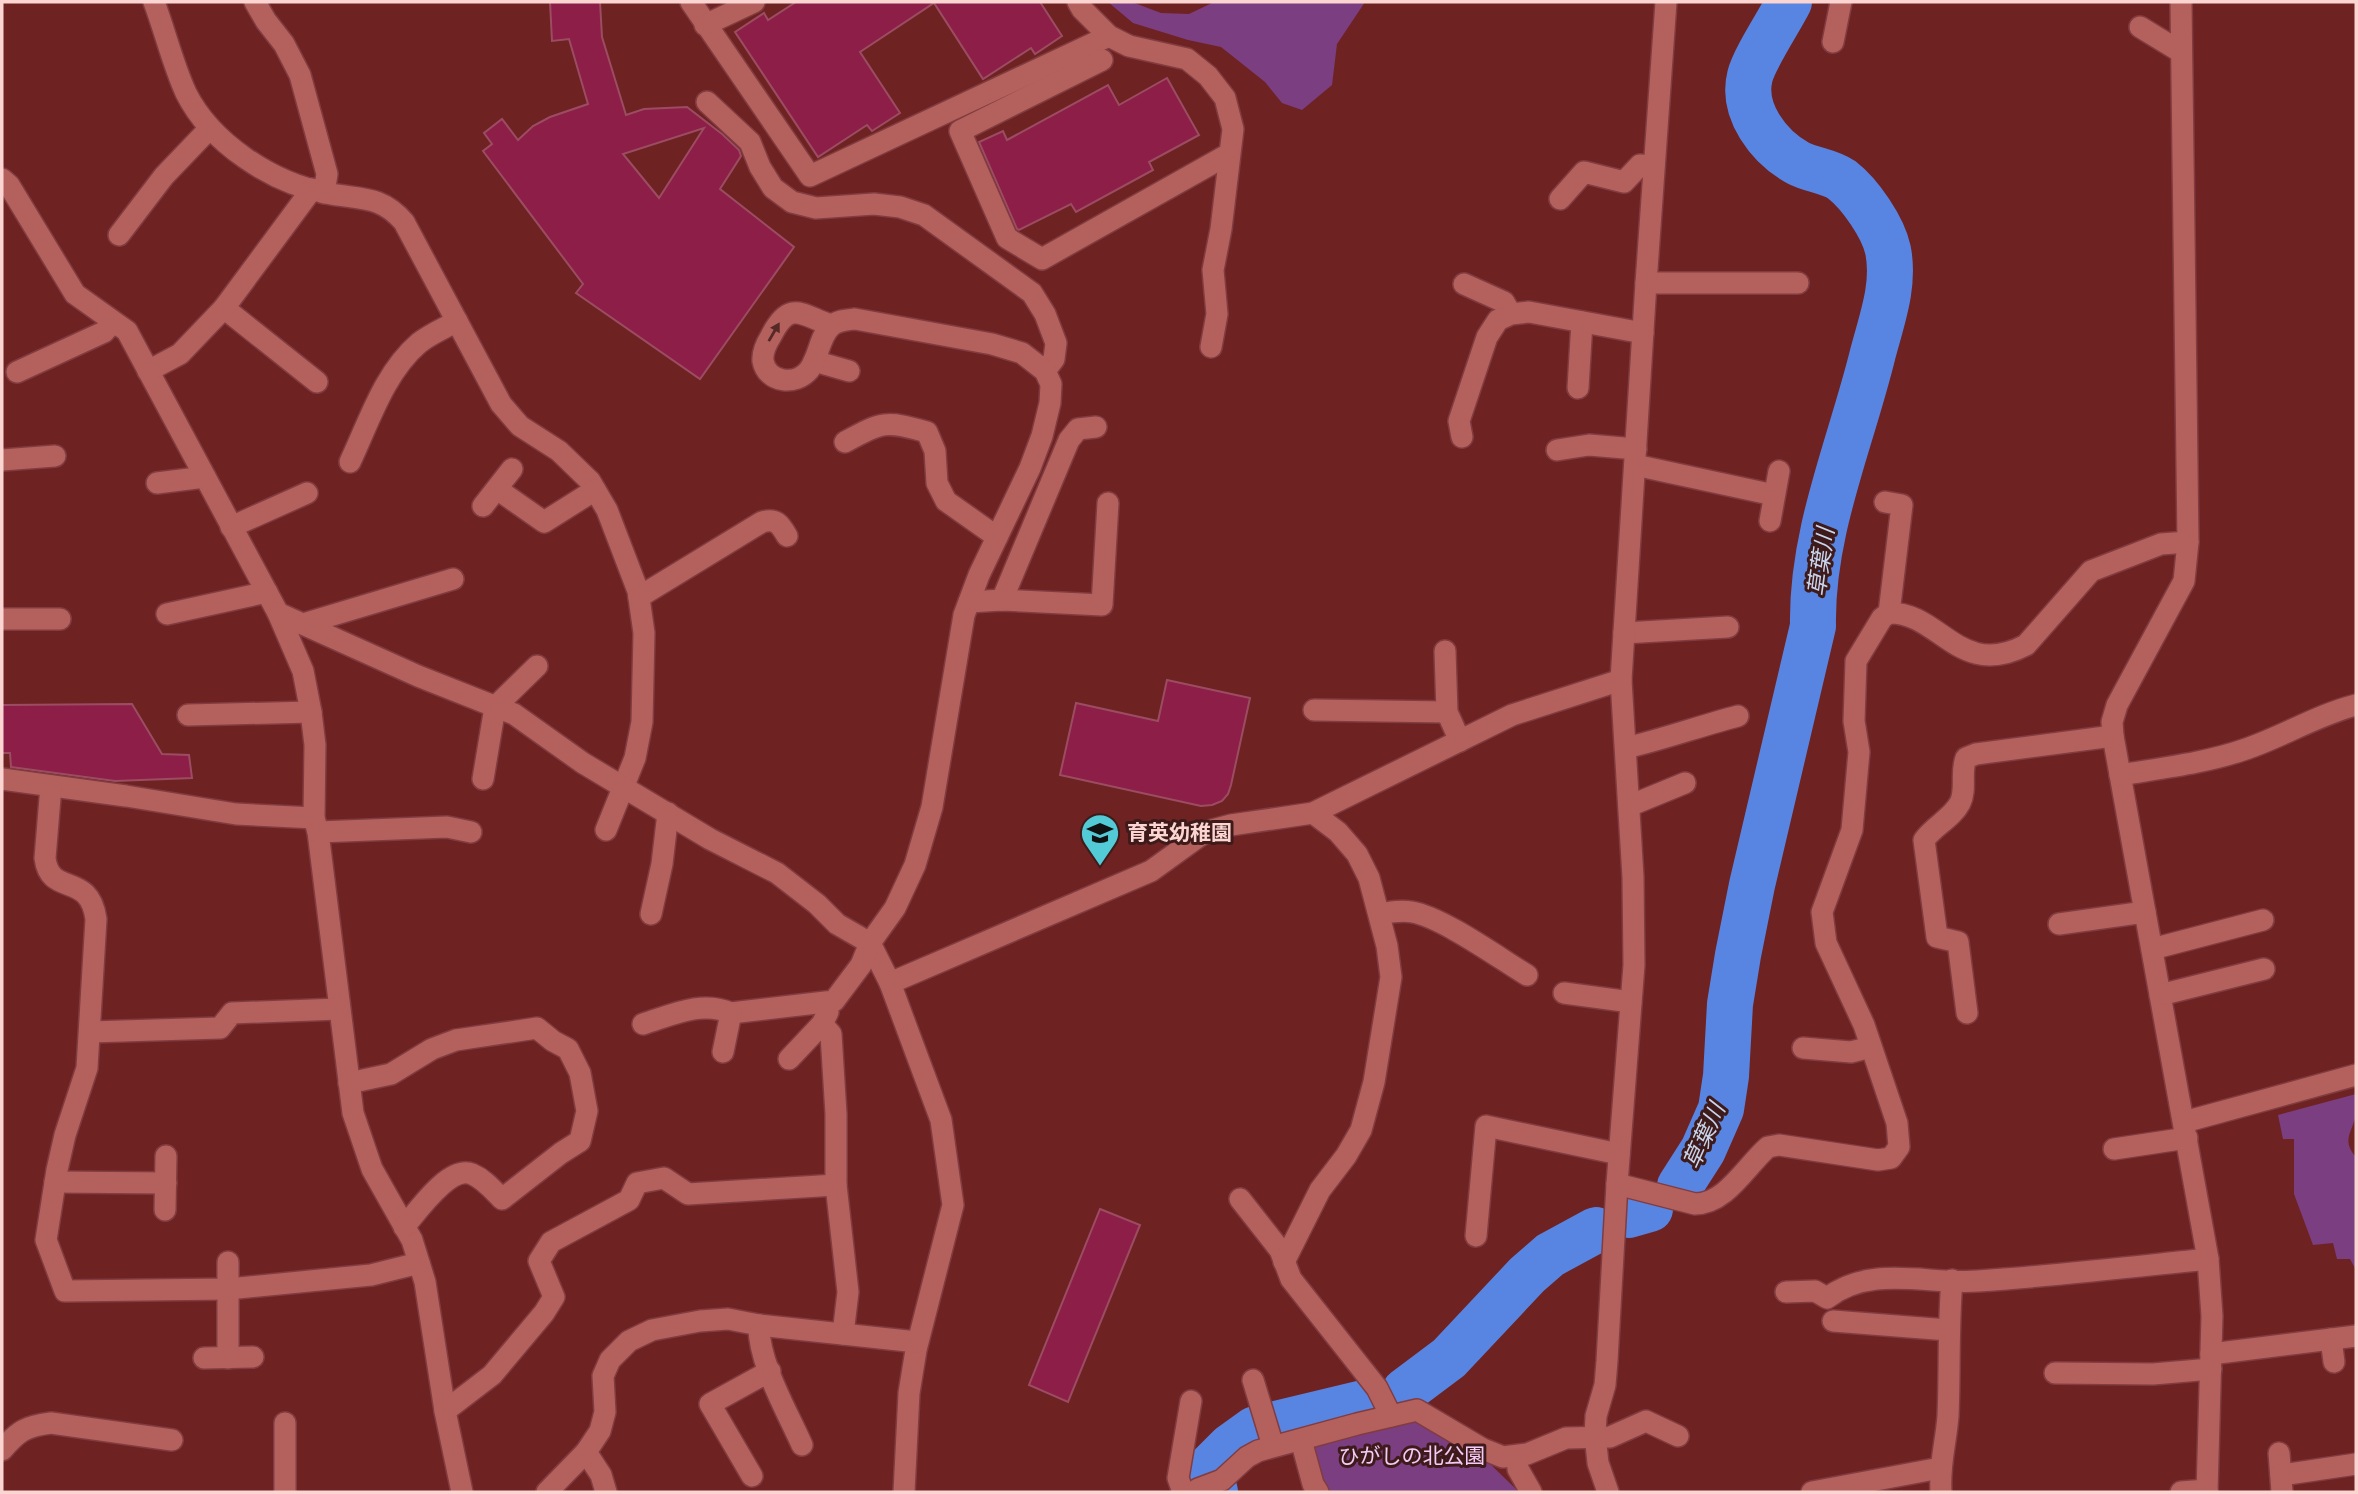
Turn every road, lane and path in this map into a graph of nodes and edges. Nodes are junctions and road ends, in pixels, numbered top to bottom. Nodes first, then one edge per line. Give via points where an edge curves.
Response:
1 (154, 2) edge
2 (254, 2) edge
3 (691, 2) edge
4 (754, 2) edge
5 (1078, 2) edge
6 (1666, 2) edge
7 (1841, 2) edge
8 (2181, 2) edge
9 (705, 25) junction
10 (2140, 27) dead end
11 (1110, 36) junction
12 (1833, 42) dead end
13 (2181, 52) junction
14 (1102, 60) dead end
15 (706, 102) dead end
16 (210, 128) junction
17 (1229, 154) junction
18 (1654, 166) junction
19 (2, 179) edge
20 (318, 191) junction
21 (1560, 199) dead end
22 (119, 235) dead end
23 (1646, 283) junction
24 (1798, 283) dead end
25 (1464, 284) dead end
26 (224, 308) junction
27 (1511, 314) junction
28 (457, 321) junction
29 (113, 322) junction
30 (1582, 322) junction
31 (831, 325) junction
32 (1643, 333) junction
33 (1211, 347) dead end
34 (814, 361) junction
35 (148, 371) junction
36 (849, 371) dead end
37 (1045, 371) junction
38 (17, 372) dead end
39 (317, 382) dead end
40 (1578, 388) dead end
41 (1096, 427) dead end
42 (1462, 437) dead end
43 (845, 442) dead end
44 (1557, 450) dead end
45 (55, 456) dead end
46 (1635, 457) junction
47 (2, 460) edge
48 (350, 462) dead end
49 (512, 470) dead end
50 (1779, 471) dead end
51 (205, 477) junction
52 (157, 483) dead end
53 (497, 489) junction
54 (595, 490) junction
55 (307, 493) dead end
56 (1774, 495) junction
57 (1885, 502) dead end
58 (1108, 503) dead end
59 (483, 506) dead end
60 (1770, 521) dead end
61 (231, 527) junction
62 (787, 536) dead end
63 (997, 537) junction
64 (2188, 542) junction
65 (453, 579) dead end
66 (267, 592) junction
67 (639, 597) junction
68 (1002, 600) junction
69 (969, 602) junction
70 (278, 613) junction
71 (1889, 613) junction
72 (167, 614) dead end
73 (2, 619) edge
74 (60, 619) dead end
75 (303, 624) junction
76 (1728, 627) dead end
77 (1624, 632) junction
78 (1445, 651) dead end
79 (537, 666) dead end
80 (1621, 680) junction
81 (2356, 705) edge
82 (495, 707) junction
83 (1314, 710) dead end
84 (311, 712) junction
85 (1447, 712) junction
86 (188, 715) dead end
87 (1738, 716) dead end
88 (2113, 736) junction
89 (1460, 741) junction
90 (1626, 748) junction
91 (2120, 775) junction
92 (2, 779) edge
93 (483, 779) dead end
94 (1685, 783) dead end
95 (51, 786) junction
96 (625, 787) junction
97 (1629, 806) junction
98 (668, 813) junction
99 (1313, 813) junction
100 (316, 825) junction
101 (606, 830) dead end
102 (471, 832) dead end
103 (2145, 912) junction
104 (1380, 914) junction
105 (651, 915) dead end
106 (2263, 920) dead end
107 (2059, 924) dead end
108 (870, 943) junction
109 (2152, 950) junction
110 (2264, 969) dead end
111 (1527, 975) dead end
112 (890, 983) junction
113 (1564, 993) dead end
114 (2160, 995) junction
115 (834, 1001) junction
116 (1631, 1002) junction
117 (339, 1009) junction
118 (732, 1013) junction
119 (1967, 1013) dead end
120 (643, 1024) dead end
121 (821, 1024) junction
122 (90, 1032) junction
123 (1871, 1047) junction
124 (1803, 1048) dead end
125 (723, 1052) dead end
126 (789, 1059) dead end
127 (2356, 1076) edge
128 (349, 1083) junction
129 (2185, 1130) junction
130 (2114, 1149) dead end
131 (1619, 1154) junction
132 (166, 1156) dead end
133 (55, 1182) junction
134 (166, 1183) junction
135 (1617, 1184) junction
136 (836, 1185) junction
137 (1240, 1199) dead end
138 (165, 1210) dead end
139 (404, 1227) junction
140 (1475, 1236) dead end
141 (2208, 1259) junction
142 (228, 1262) dead end
143 (419, 1262) junction
144 (1284, 1262) junction
145 (1952, 1280) junction
146 (228, 1289) junction
147 (1786, 1292) dead end
148 (1833, 1321) dead end
149 (759, 1325) junction
150 (1948, 1330) junction
151 (843, 1334) junction
152 (2356, 1336) edge
153 (2331, 1339) junction
154 (918, 1342) junction
155 (253, 1357) dead end
156 (204, 1358) dead end
157 (228, 1358) junction
158 (2211, 1361) junction
159 (2334, 1362) dead end
160 (770, 1371) junction
161 (2055, 1373) dead end
162 (1253, 1380) dead end
163 (1191, 1401) dead end
164 (445, 1411) junction
165 (1391, 1416) junction
166 (285, 1423) dead end
167 (1270, 1433) junction
168 (1595, 1436) junction
169 (1678, 1436) dead end
170 (173, 1440) dead end
171 (1301, 1440) junction
172 (802, 1445) dead end
173 (2, 1450) edge
174 (586, 1452) junction
175 (2279, 1453) dead end
176 (1517, 1457) junction
177 (2356, 1464) edge
178 (1940, 1468) junction
179 (752, 1476) dead end
180 (2280, 1488) edge
181 (1192, 1491) edge
182 (2207, 1491) edge
183 (285, 1492) edge
184 (462, 1492) edge
185 (548, 1492) edge
186 (606, 1492) edge
187 (904, 1492) edge
188 (1318, 1492) edge
189 (1531, 1492) edge
190 (1608, 1492) edge
191 (1812, 1492) edge
192 (1941, 1492) edge
193 (2181, 1492) edge

1 - 16 street via 187,93
2 - 20 street via 300,75 327,174
3 - 9 street
4 - 9 street
5 - 11 street
6 - 18 street
7 - 12 street
8 - 13 street
9 - 11 street via 810,176
10 - 13 street
11 - 17 street via 1129,46 1187,59 1208,76 1225,98 1233,129
13 - 64 street
14 - 17 street via 960,131 1007,238 1042,259
15 - 37 street via 750,142 773,188 792,202 816,208 874,204 924,215 1032,293 1056,343 1054,359
16 - 20 street via 247,159
16 - 22 street via 164,176
17 - 33 street via 1213,270 1217,314
18 - 21 street via 1640,165 1624,182 1584,172
18 - 23 street
19 - 29 street via 75,294
20 - 26 street
20 - 28 street via 373,200 391,208 404,222
23 - 24 street
23 - 32 street
25 - 27 street via 1504,302
26 - 35 street via 180,354
26 - 39 street
27 - 30 street via 1529,312
27 - 42 street via 1498,320 1487,337 1459,421
28 - 48 street via 421,341 407,355 384,386
28 - 54 street via 501,404 520,425 559,451
29 - 35 street via 127,331
29 - 38 street via 104,332
30 - 32 street
30 - 40 street
31 - 34 street
34 -> 31 street via 796,380 781,380 771,376 762,357 783,316 806,313
31 - 37 street via 855,319 992,344 1022,353
32 - 46 street
34 - 36 street
35 - 51 street
37 - 63 street via 1051,384 1042,436
41 - 68 street via 1078,429 1069,440
43 - 63 street via 876,426 898,423 927,432 935,451 937,483 946,501
44 - 46 street via 1589,445
45 - 47 street
46 - 56 street
46 - 77 street
49 - 53 street
50 - 56 street
51 - 52 street
51 - 61 street
53 - 54 street via 544,522
53 - 59 street
54 - 67 street via 625,552
55 - 61 street
56 - 60 street
57 - 71 street via 1902,505
58 - 68 street via 1102,605
61 - 66 street
62 - 67 street via 778,522 762,522
63 - 69 street
64 - 71 street via 2161,544 2091,571 2026,645 2003,654 1960,648 1909,615
64 - 88 street via 2184,581 2117,705
65 - 75 street
66 - 70 street
66 - 72 street
67 - 96 street via 644,634 642,722
68 - 69 street
69 - 108 street via 932,807 915,865 895,908
70 - 75 street
70 - 84 street via 303,671
71 - 123 street via 1856,661 1854,721 1859,752 1852,830 1822,912 1826,943
73 - 74 street
75 - 82 street
76 - 77 street
77 - 80 street
78 - 85 street
79 - 82 street
80 - 89 street via 1512,715
80 - 90 street
81 - 91 street via 2247,749
82 - 93 street
82 - 96 street via 514,714
83 - 85 street
84 - 86 street
84 - 100 street
85 - 89 street
87 - 90 street
88 - 91 street
88 - 119 street via 1966,758 1961,801 1924,840 1937,937 1958,942
89 - 99 street
90 - 97 street
91 - 103 street
92 - 95 street
94 - 97 street
95 - 100 street
95 - 122 street via 46,869 50,877 89,894 94,905 97,940
96 - 98 street
96 - 101 street
97 - 116 street
98 - 105 street
98 - 108 street via 777,873 837,923
99 - 104 street via 1357,854
99 - 112 street via 1205,832 1151,871
100 - 102 street via 447,827
100 - 117 street
103 - 107 street
103 - 109 street
104 - 111 street via 1413,912 1432,918
104 - 144 street via 1391,976 1374,1082 1361,1130 1320,1191
106 - 109 street
108 - 112 street
108 - 115 street via 862,965
109 - 114 street
110 - 114 street
112 - 154 street via 941,1120 953,1205
113 - 116 street
114 - 129 street
115 - 118 street
115 - 121 street
116 - 131 street
117 - 122 street via 232,1013 220,1028
117 - 128 street
118 - 120 street via 701,1007
118 - 125 street
121 - 126 street
121 - 136 street via 831,1034
122 - 133 street via 87,1068
123 - 124 street via 1851,1052
123 - 135 street via 1897,1122 1899,1147 1891,1158 1768,1147 1718,1199 1706,1204
127 - 129 street
128 - 139 street via 372,1169
128 - 139 street via 391,1074 432,1049 456,1041 537,1028 568,1049 580,1073 587,1111 580,1142 502,1199 481,1178 456,1173
129 - 130 street
129 - 141 street
131 - 135 street
131 - 140 street via 1486,1126
132 - 134 street
133 - 134 street
133 - 146 street via 46,1240 65,1291
134 - 138 street
135 - 168 street via 1608,1361
136 - 151 street via 848,1292
136 - 164 street via 688,1194 664,1178 637,1183 629,1200 551,1242 539,1261 554,1297 544,1313 492,1375
137 - 144 street via 1280,1250
139 - 143 street
141 - 145 street via 1974,1282
141 - 158 street
142 - 146 street
143 - 146 street via 371,1275
143 - 164 street
144 - 165 street via 1292,1279 1377,1388
145 - 147 street via 1891,1278 1858,1283 1827,1298 1815,1291
145 - 150 street
146 - 157 street
148 - 150 street
149 - 151 street
149 - 160 street
149 - 174 street via 727,1319 700,1321 652,1330 629,1341 610,1360 603,1376 605,1412 600,1431
150 - 178 street via 1948,1421
151 - 154 street
152 - 153 street
153 - 158 street
153 - 159 street
154 - 187 street via 909,1392
155 - 157 street
156 - 157 street
158 - 161 street via 2153,1374
158 - 182 street
160 - 172 street
160 - 179 street via 710,1404
162 - 167 street
163 - 181 street via 1178,1478
164 - 184 street
165 - 171 street
165 - 176 street via 1417,1410 1483,1449
166 - 183 street
167 - 171 street
167 - 181 street via 1222,1480
168 - 169 street via 1610,1437 1646,1421
168 - 176 street via 1566,1438
168 - 190 street
170 - 173 street via 51,1423 17,1433
171 - 188 street
174 - 185 street
174 - 186 street
175 - 180 street
176 - 189 street via 1518,1469
177 - 180 street
178 - 191 street
178 - 192 street
182 - 193 street

